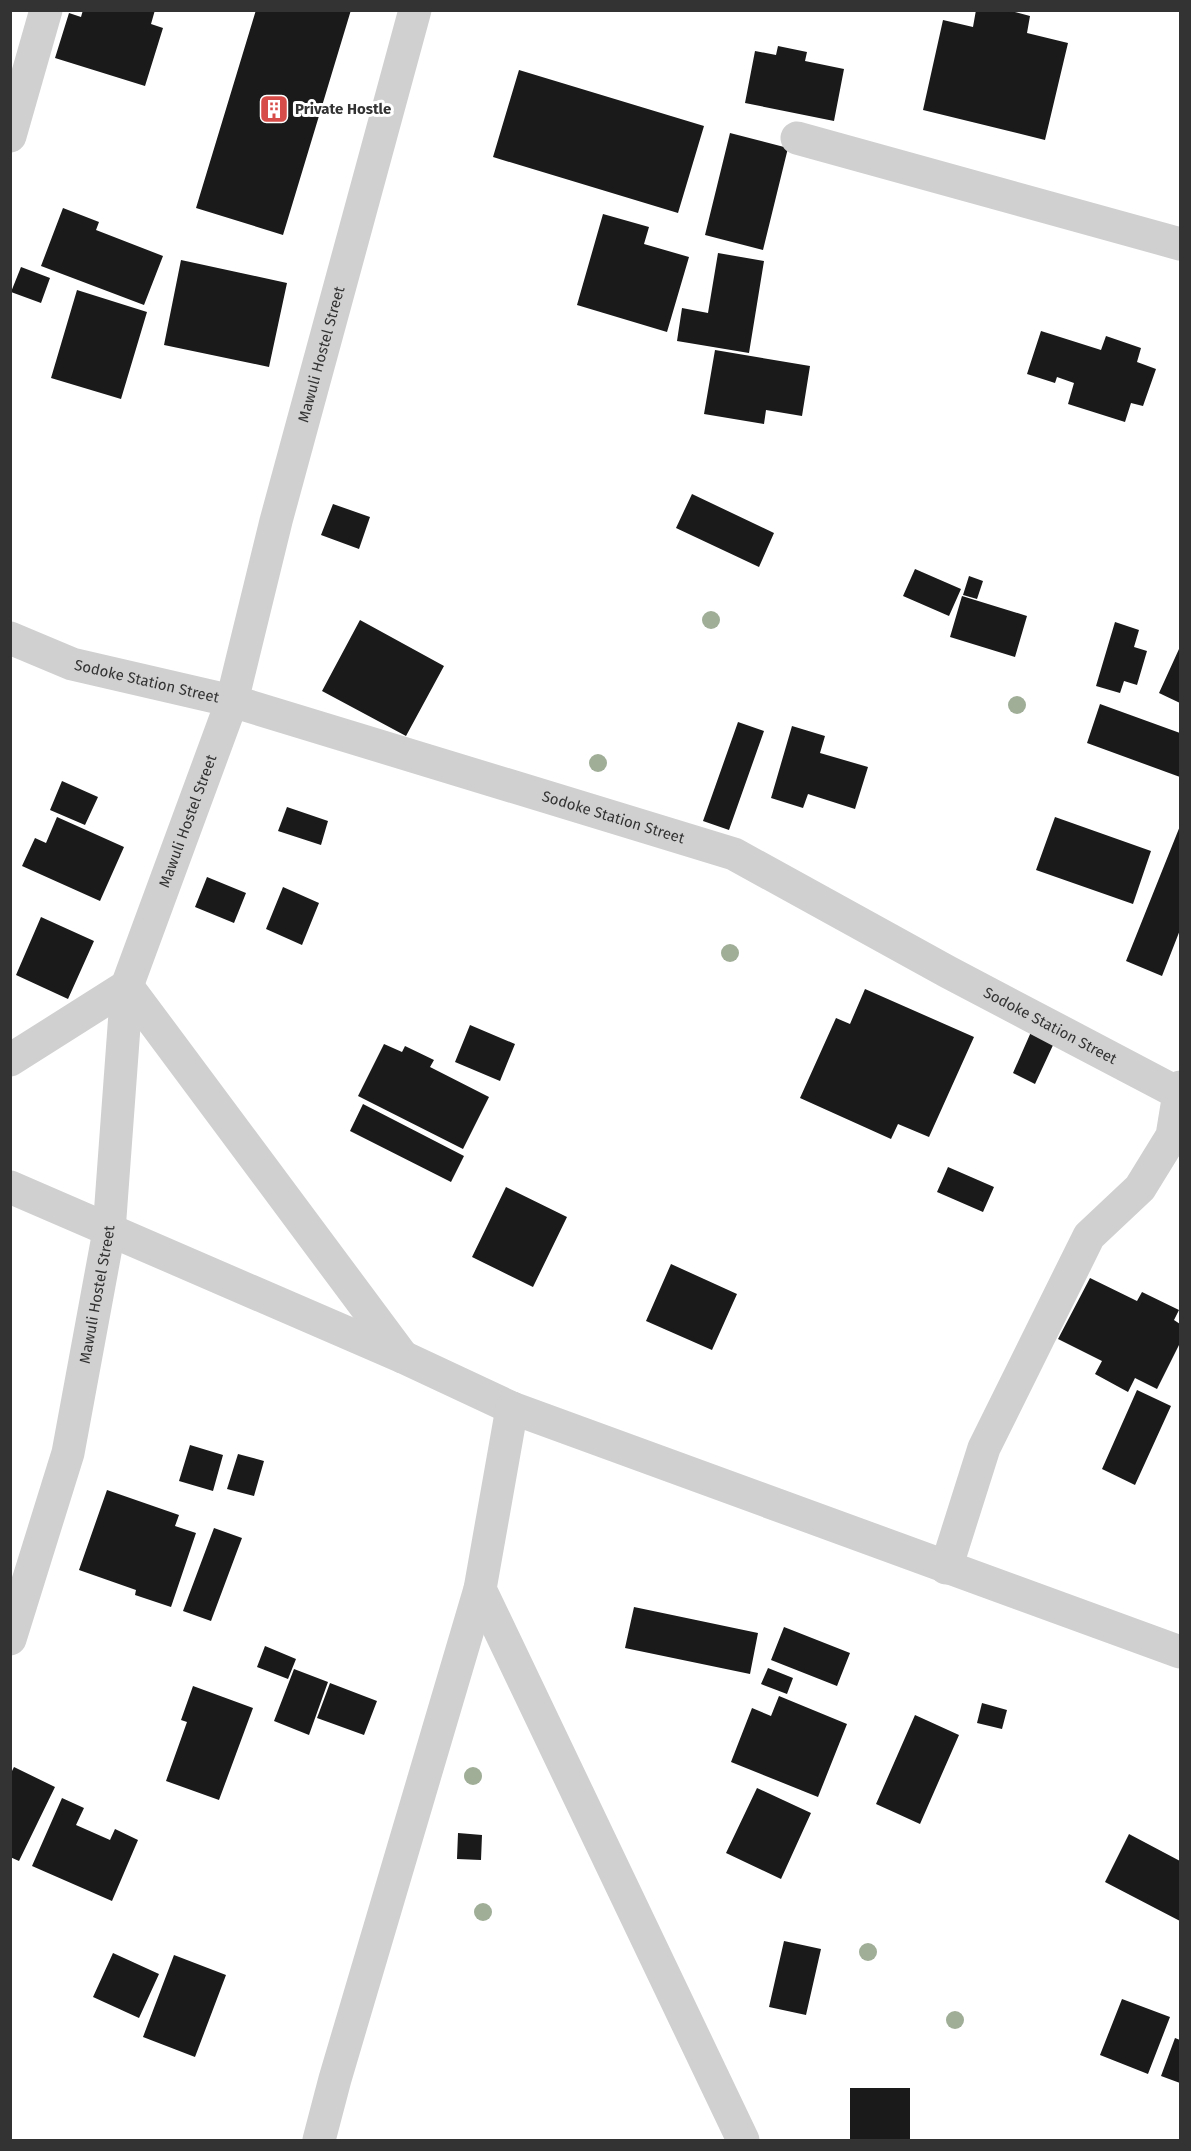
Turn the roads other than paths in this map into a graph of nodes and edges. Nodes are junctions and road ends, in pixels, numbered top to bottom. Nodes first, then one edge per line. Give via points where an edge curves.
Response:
1 (46, 10) edge
2 (415, 10) edge
3 (10, 136) edge
4 (797, 138) dead end
5 (1180, 244) edge
6 (10, 638) edge
7 (232, 701) junction
8 (127, 986) junction
9 (10, 1060) edge
10 (1179, 1090) edge
11 (10, 1187) edge
12 (109, 1231) junction
13 (403, 1357) junction
14 (512, 1408) junction
15 (946, 1568) junction
16 (480, 1589) junction
17 (10, 1639) edge
18 (1180, 1652) edge
19 (319, 2140) edge
20 (743, 2140) edge

1 - 3 street
2 - 7 street, Mawuli Hostel Street via 276,521
4 - 5 street
6 - 7 street, Sodoke Station Street via 72,664
7 - 8 street, Mawuli Hostel Street
7 - 10 street, Sodoke Station Street via 734,854 948,972
8 - 9 street
8 - 12 street, Mawuli Hostel Street
8 - 13 street
10 - 15 street via 1172,1136 1140,1188 1089,1236 984,1448
11 - 12 street
12 - 13 street
12 - 17 street, Mawuli Hostel Street via 68,1454
13 - 14 street
14 - 15 street
14 - 16 street
15 - 18 street
16 - 19 street
16 - 20 street

